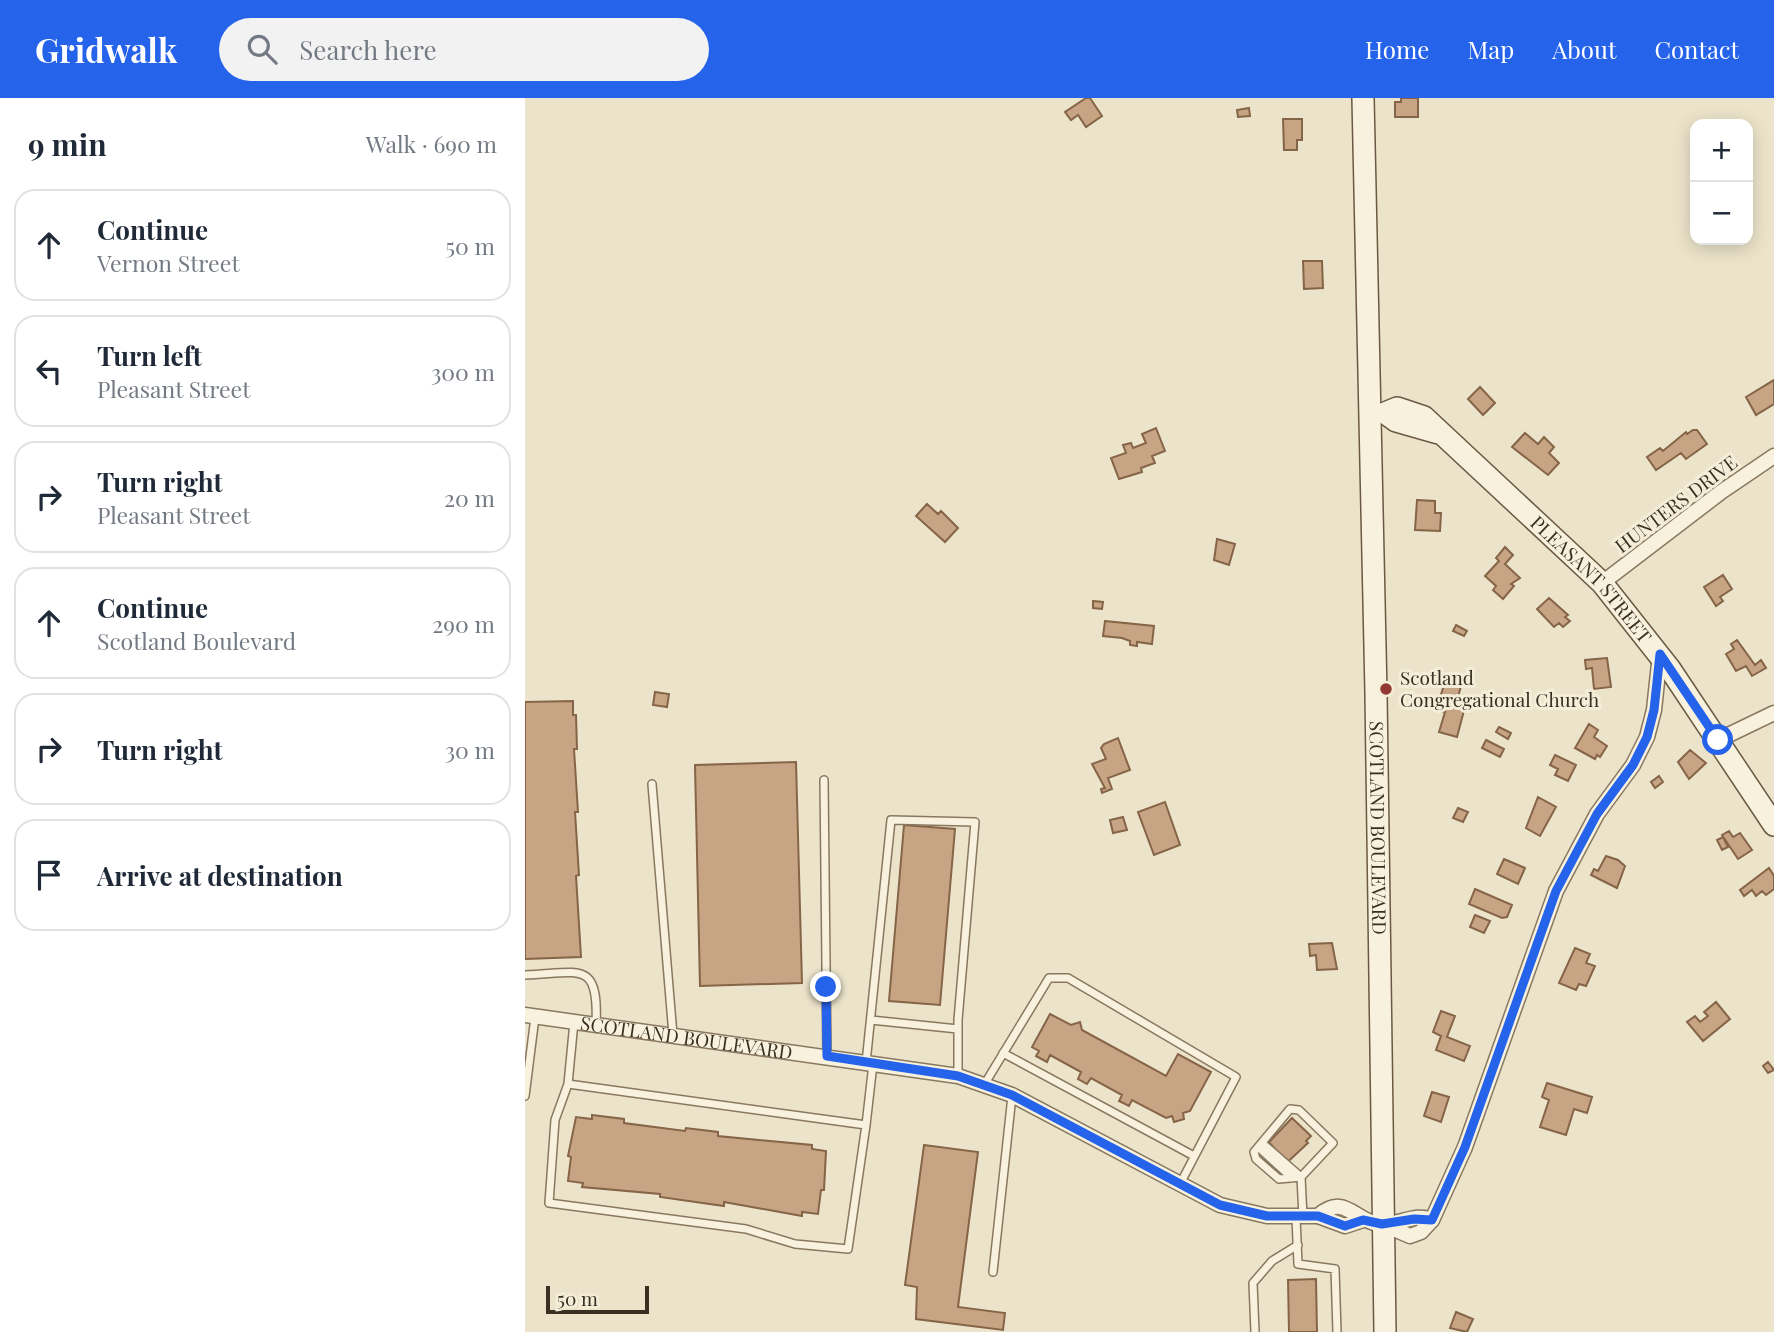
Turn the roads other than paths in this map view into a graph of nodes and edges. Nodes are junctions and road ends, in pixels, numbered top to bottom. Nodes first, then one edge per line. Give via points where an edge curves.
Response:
1 (1363, 98) edge
2 (1377, 411) junction
3 (1774, 457) edge
4 (1602, 583) junction
5 (1660, 654) junction
6 (1774, 713) edge
7 (1718, 740) junction
8 (824, 780) dead end
9 (652, 783) dead end
10 (1774, 825) edge
11 (525, 975) edge
12 (530, 1016) edge
13 (870, 1020) junction
14 (574, 1022) junction
15 (596, 1025) junction
16 (958, 1029) junction
17 (673, 1035) junction
18 (1003, 1053) junction
19 (827, 1056) junction
20 (527, 1057) edge
21 (869, 1064) junction
22 (958, 1076) junction
23 (568, 1084) junction
24 (984, 1085) junction
25 (1012, 1095) junction
26 (525, 1096) edge
27 (866, 1125) junction
28 (1260, 1145) junction
29 (1193, 1156) junction
30 (1301, 1177) junction
31 (1180, 1184) junction
32 (1306, 1217) junction
33 (1373, 1222) junction
34 (1297, 1245) junction
35 (993, 1272) dead end
36 (1255, 1332) edge
37 (1337, 1332) edge
38 (1385, 1332) edge

1 - 2 main road
2 - 4 main road, PLEASANT STREET via 1397,408 1415,412 1431,423
2 - 33 main road, SCOTLAND BOULEVARD
3 - 4 street, HUNTERS DRIVE via 1743,475
4 - 5 main road, PLEASANT STREET
5 - 7 main road
5 - 33 street, PLEASANT STREET via 1647,737 1633,765 1597,814 1556,891 1465,1147 1432,1220 1411,1236
6 - 7 street
7 - 10 main road
8 - 19 lane
9 - 17 lane
11 - 15 lane via 587,976 595,985
12 - 14 street, SCOTLAND BOULEVARD
12 - 20 lane
13 - 16 lane
13 - 16 lane via 891,820 975,822
13 - 21 lane
14 - 15 street, SCOTLAND BOULEVARD
14 - 23 lane
15 - 17 street, SCOTLAND BOULEVARD
16 - 22 lane
17 - 19 street, SCOTLAND BOULEVARD
18 - 24 lane
18 - 29 lane
18 - 29 lane via 1049,978 1068,978 1236,1077
19 - 21 street, SCOTLAND BOULEVARD
20 - 26 lane
21 - 22 street, SCOTLAND BOULEVARD
21 - 27 lane
22 - 24 street, SCOTLAND BOULEVARD
23 - 27 lane
23 - 27 lane via 555,1120 549,1203 746,1229 795,1244 848,1249
24 - 25 street, SCOTLAND BOULEVARD
25 - 31 street, SCOTLAND BOULEVARD
25 - 35 lane
28 - 30 lane
28 - 30 lane via 1254,1152 1256,1160 1279,1179
28 - 30 lane via 1290,1110 1299,1110 1333,1143
29 - 31 lane
30 - 32 lane
31 - 32 street, SCOTLAND BOULEVARD via 1220,1205 1267,1216
32 - 33 street, SCOTLAND BOULEVARD via 1345,1207
32 - 34 lane
33 - 38 main road
34 - 36 lane via 1272,1261 1253,1283
34 - 37 lane via 1298,1264 1335,1269

